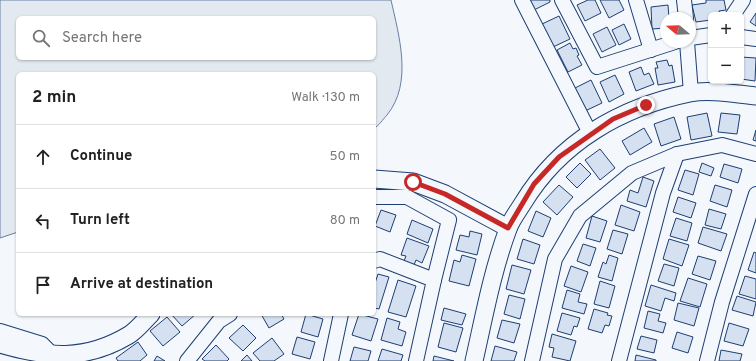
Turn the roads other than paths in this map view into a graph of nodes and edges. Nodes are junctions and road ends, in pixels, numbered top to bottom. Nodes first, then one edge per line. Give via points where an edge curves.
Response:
1 (522, 0) edge
2 (562, 0) edge
3 (636, 0) edge
4 (684, 0) edge
5 (743, 0) edge
6 (685, 12) edge
7 (735, 12) edge
8 (708, 35) edge
9 (696, 37) edge
10 (744, 38) edge
11 (756, 40) edge
12 (660, 47) edge
13 (687, 48) edge
14 (651, 50) junction
15 (691, 93) junction
16 (756, 96) edge
17 (590, 133) junction
18 (677, 154) junction
19 (756, 154) edge
20 (376, 179) edge
21 (756, 194) edge
22 (376, 197) edge
23 (508, 228) junction
24 (376, 260) edge
25 (434, 280) junction
26 (149, 316) edge
27 (227, 316) edge
28 (341, 316) edge
29 (0, 331) edge
30 (0, 344) edge
31 (54, 359) edge
32 (187, 361) edge
33 (331, 361) edge
34 (416, 361) edge
35 (474, 361) edge
36 (532, 361) edge
37 (619, 361) edge
38 (707, 361) edge

1 - 17 street
2 - 14 street via 597,67
3 - 14 street
4 - 6 street
5 - 7 street
8 - 9 street
10 - 11 street
12 - 14 street
13 - 15 street
15 - 16 street
15 - 17 street via 640,108 613,119
17 - 23 street via 559,157 534,184
18 - 19 street via 722,145
18 - 36 street via 632,173 580,216 555,259
18 - 37 street via 662,193
20 - 23 street via 413,182 445,194
21 - 38 street via 722,302
22 - 25 street via 407,197 449,220
23 - 35 street via 488,297
24 - 25 street via 380,259
25 - 34 street
26 - 31 street via 130,335 99,352
27 - 32 street via 219,321
28 - 33 street
29 - 31 street via 42,344
30 - 31 street

